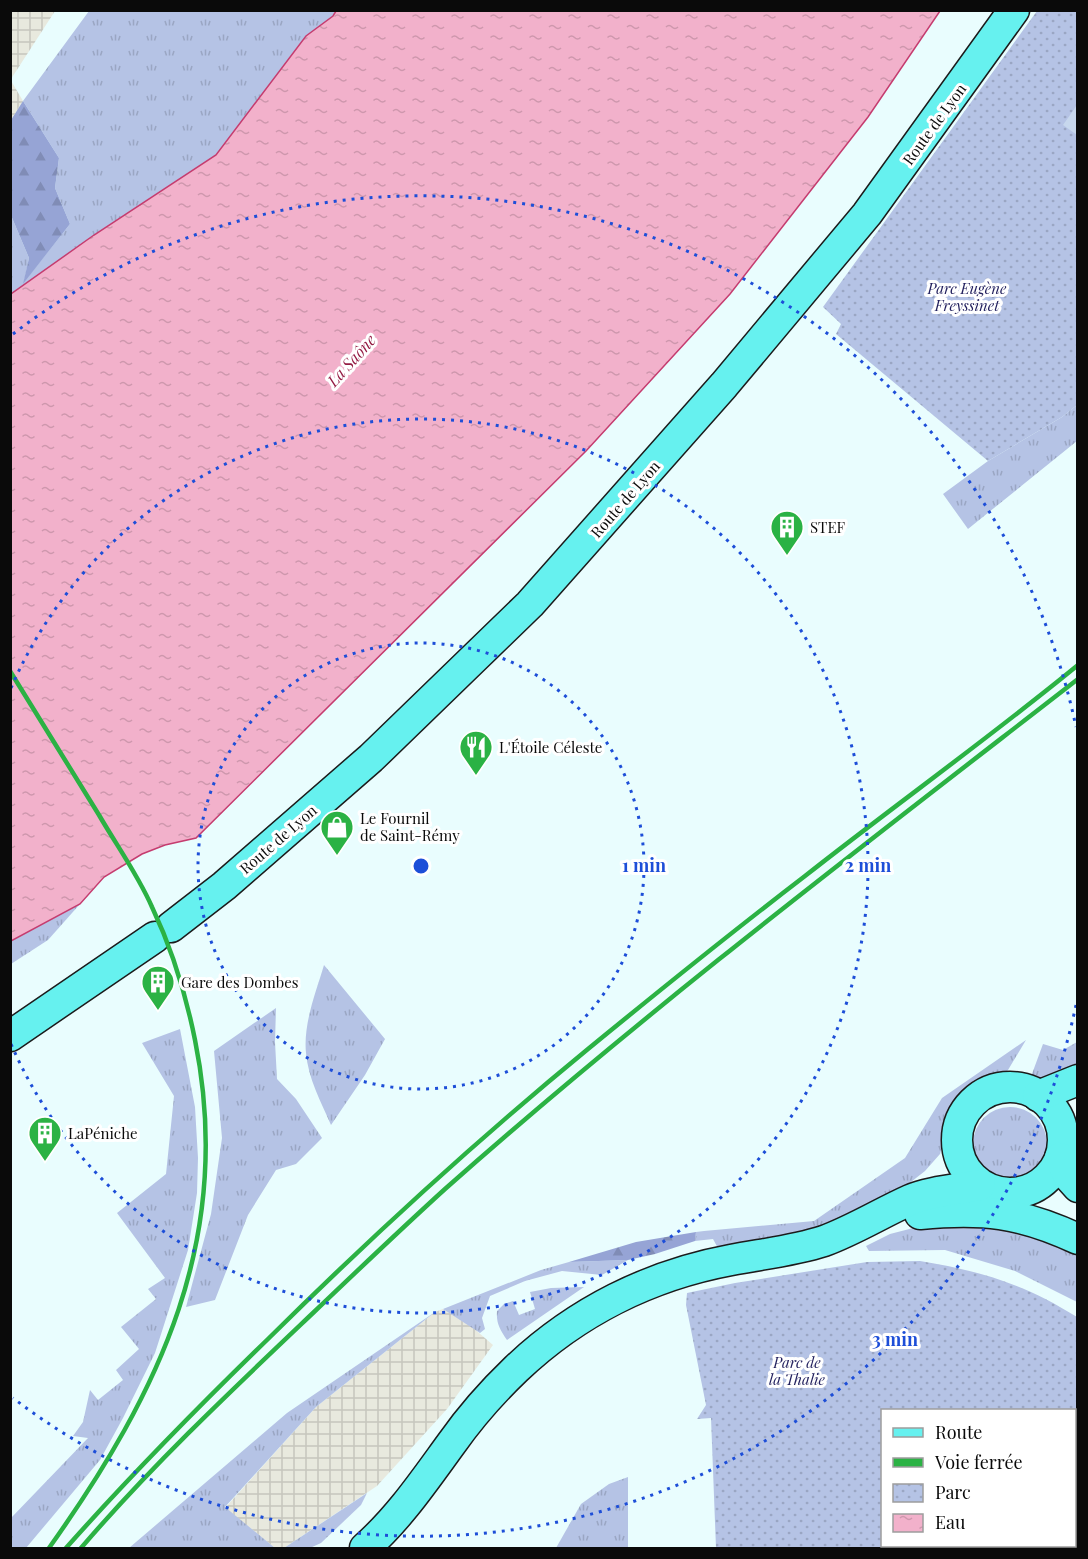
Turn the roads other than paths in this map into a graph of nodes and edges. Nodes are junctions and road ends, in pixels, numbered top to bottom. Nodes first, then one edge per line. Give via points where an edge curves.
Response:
1 (1014, 10) edge
2 (10, 1036) edge
3 (1077, 1080) edge
4 (1038, 1096) junction
5 (1069, 1117) edge
6 (957, 1149) junction
7 (1060, 1158) junction
8 (980, 1185) junction
9 (1077, 1187) edge
10 (1024, 1191) junction
11 (912, 1199) junction
12 (878, 1218) junction
13 (1077, 1220) edge
14 (1077, 1239) edge
15 (364, 1548) edge

1 - 2 main road, Route de Lyon via 867,214 724,385 530,604 371,758 224,886
3 - 4 main road
4 - 5 main road via 1056,1115
4 - 6 main road via 1013,1087 982,1095 961,1118
5 - 7 main road
6 - 8 main road via 965,1169
6 - 11 main road
7 - 9 main road
7 - 10 main road via 1046,1179
8 - 10 main road via 1001,1192
8 - 11 main road
10 - 13 main road
11 - 12 main road
12 - 14 main road via 959,1210 996,1212 1050,1226
12 - 15 main road via 800,1248 732,1259 666,1277 634,1289 585,1316 535,1353 491,1395 396,1517

